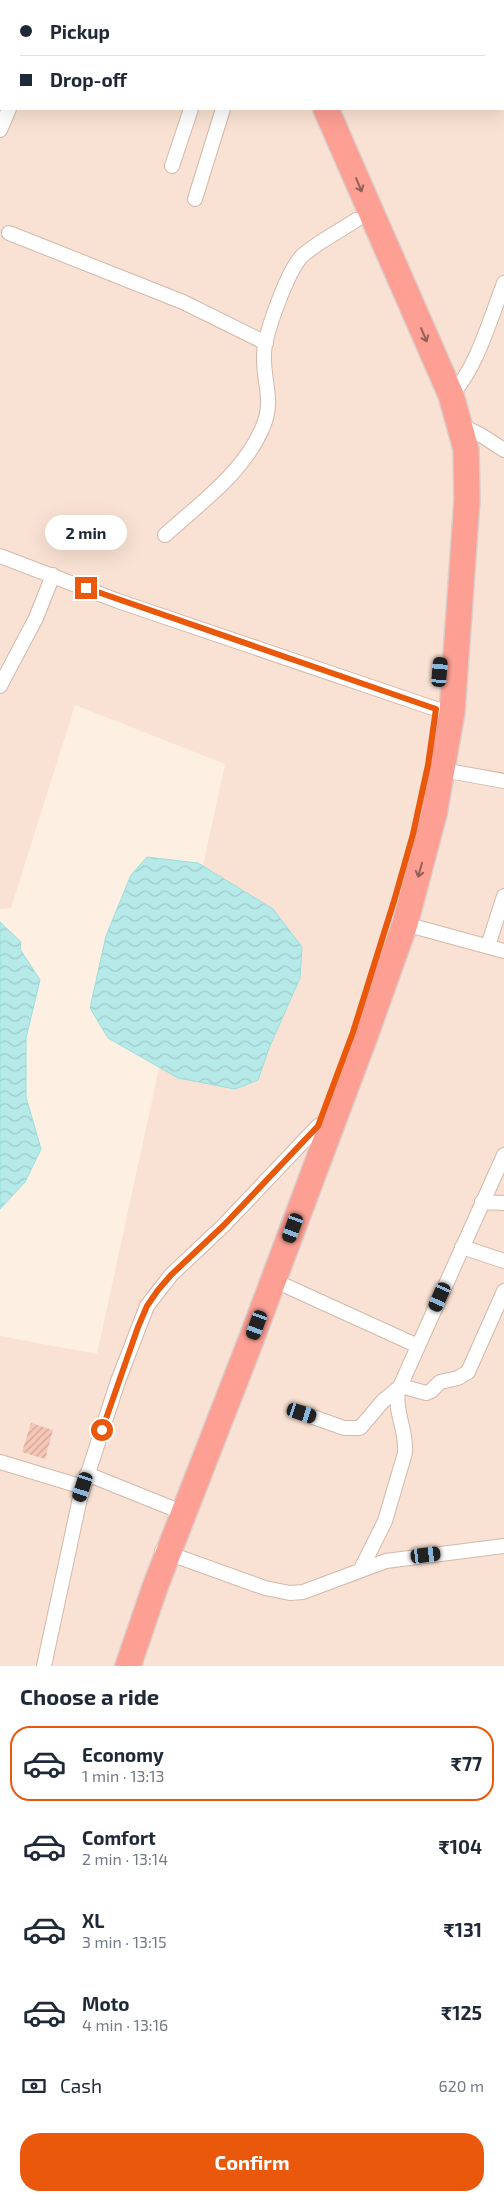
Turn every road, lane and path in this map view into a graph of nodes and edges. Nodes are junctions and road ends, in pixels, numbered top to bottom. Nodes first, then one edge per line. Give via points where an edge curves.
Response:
1 (9, 110) edge
2 (190, 110) edge
3 (223, 110) edge
4 (309, 110) edge
5 (326, 110) edge
6 (0, 130) edge
7 (172, 166) dead end
8 (195, 199) dead end
9 (356, 220) junction
10 (9, 233) dead end
11 (503, 288) edge
12 (266, 343) junction
13 (451, 395) junction
14 (460, 426) junction
15 (504, 450) edge
16 (165, 535) dead end
17 (0, 556) edge
18 (53, 575) junction
19 (0, 686) edge
20 (444, 711) junction
21 (443, 770) junction
22 (504, 781) edge
23 (504, 896) edge
24 (404, 924) junction
25 (488, 946) junction
26 (504, 952) edge
27 (318, 1126) junction
28 (504, 1156) edge
29 (482, 1202) junction
30 (504, 1203) edge
31 (462, 1247) junction
32 (504, 1261) edge
33 (274, 1280) junction
34 (504, 1291) edge
35 (418, 1346) junction
36 (400, 1386) junction
37 (302, 1413) dead end
38 (0, 1462) edge
39 (85, 1481) junction
40 (180, 1511) junction
41 (504, 1546) edge
42 (164, 1551) junction
43 (361, 1569) junction
44 (44, 1666) edge
45 (118, 1666) edge
46 (128, 1666) edge

1 - 6 street
2 - 7 street
3 - 8 street
4 - 9 highway
5 -> 13 highway
9 - 12 street via 297,263 279,302
9 - 20 highway via 432,395 448,444 452,479
10 - 12 street via 183,302
11 - 13 street via 471,367 462,384
12 - 16 street via 264,366 270,398 268,412 250,452 231,475
13 - 14 highway
14 - 15 street
14 - 20 highway via 466,449 467,500
17 - 18 street
18 - 19 street via 36,618
18 - 20 street via 128,604
20 - 21 highway
20 - 27 highway via 394,901 353,1032
21 - 22 street
21 -> 24 highway
23 - 25 street
24 - 25 street
24 - 33 highway
25 - 26 street
27 - 39 street via 224,1225 171,1275 147,1306
27 - 40 highway
28 - 29 street
29 - 30 street
29 - 31 street
31 - 32 street
31 - 35 street
33 - 35 street
33 - 40 highway
34 - 36 street via 468,1372 440,1382 426,1393
35 - 36 street
36 - 37 street via 360,1428 344,1428
36 - 43 street via 397,1399 406,1441 404,1453 385,1521
38 - 39 street
39 - 40 street
39 - 44 street
40 - 42 highway
41 - 43 street via 406,1557
42 - 43 street via 290,1594
42 - 45 highway
42 - 46 highway

